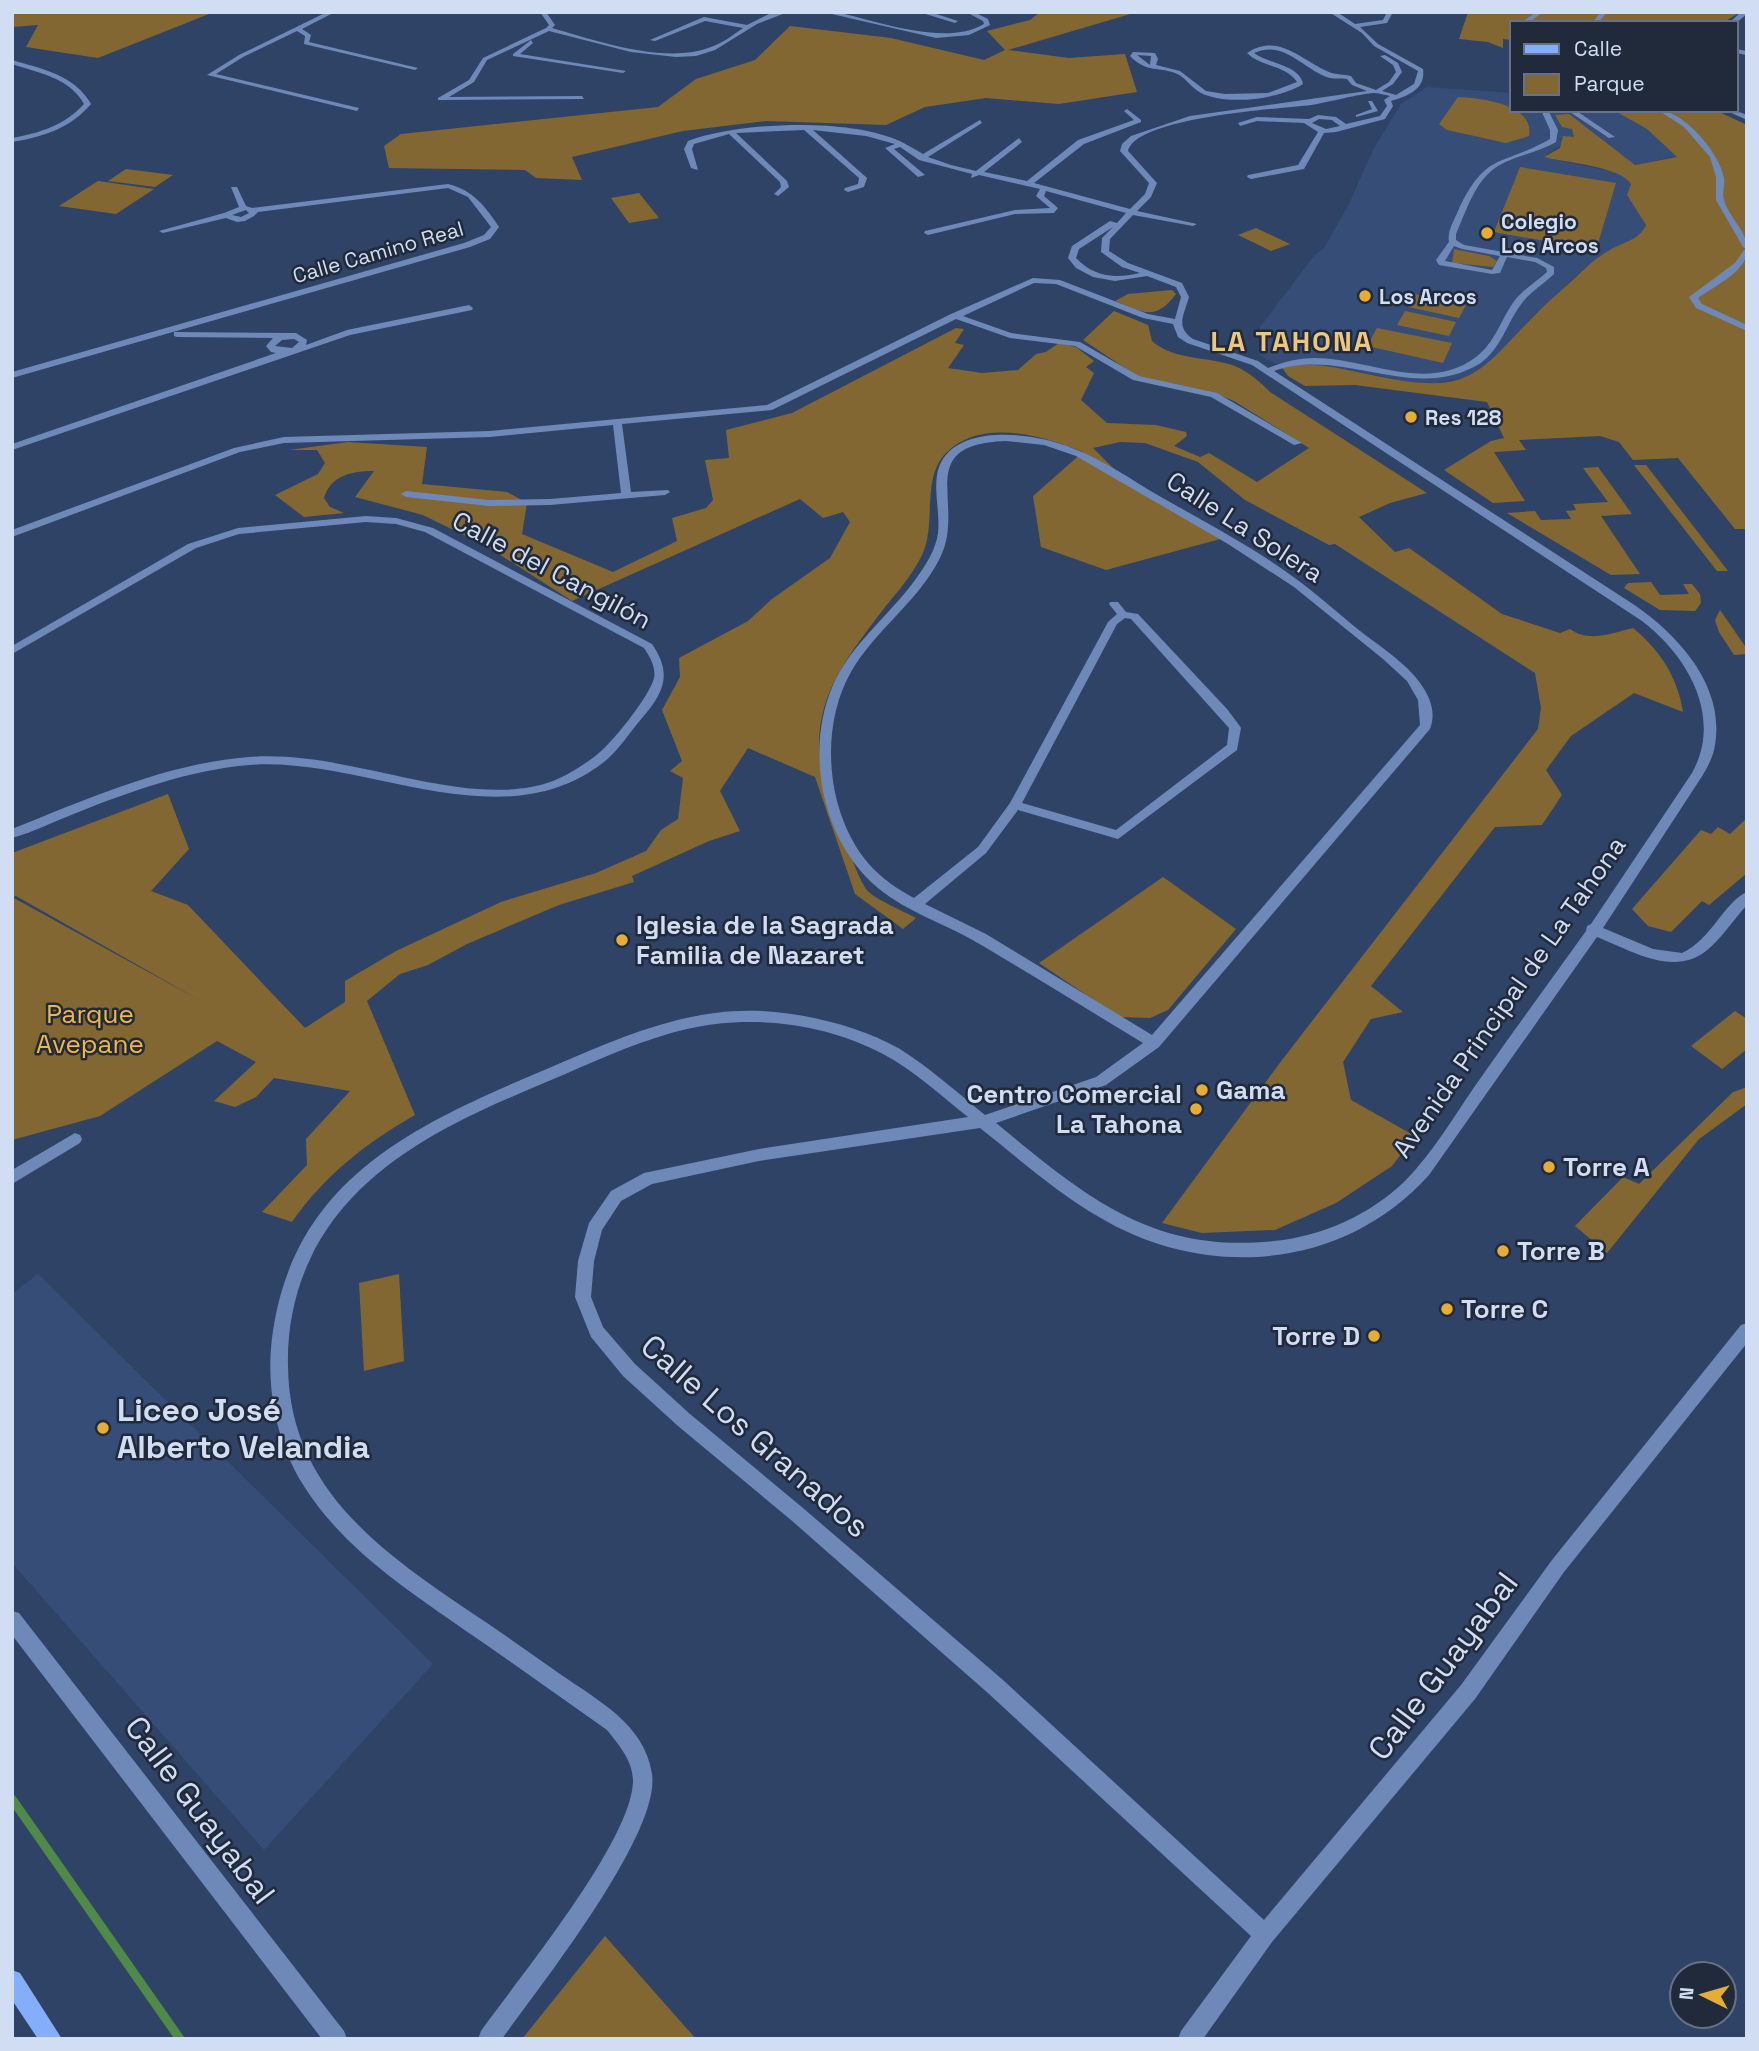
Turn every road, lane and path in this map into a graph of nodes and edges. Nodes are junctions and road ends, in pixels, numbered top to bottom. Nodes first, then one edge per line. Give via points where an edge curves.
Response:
1 (332, 12) edge
2 (542, 12) edge
3 (718, 12) edge
4 (785, 12) edge
5 (827, 12) edge
6 (922, 12) edge
7 (969, 12) edge
8 (1332, 12) edge
9 (1390, 12) edge
10 (704, 19) junction
11 (955, 21) dead end
12 (744, 26) junction
13 (1352, 27) junction
14 (297, 29) junction
15 (545, 30) junction
16 (653, 40) dead end
17 (12, 62) edge
18 (1152, 67) dead end
19 (415, 68) dead end
20 (623, 71) dead end
21 (1373, 91) junction
22 (582, 98) dead end
23 (1390, 99) junction
24 (1374, 101) junction
25 (1295, 107) junction
26 (357, 109) dead end
27 (1127, 111) dead end
28 (1545, 112) edge
29 (1573, 112) edge
30 (1664, 112) edge
31 (1334, 118) junction
32 (1307, 121) junction
33 (980, 122) dead end
34 (1240, 124) dead end
35 (1345, 126) junction
36 (806, 128) junction
37 (1322, 131) junction
38 (732, 132) junction
39 (1611, 137) dead end
40 (12, 140) edge
41 (1019, 140) dead end
42 (900, 145) junction
43 (922, 158) junction
44 (695, 168) dead end
45 (921, 174) dead end
46 (973, 177) junction
47 (1251, 177) dead end
48 (1029, 183) junction
49 (1044, 188) junction
50 (234, 189) dead end
51 (848, 190) dead end
52 (778, 194) dead end
53 (1043, 201) junction
54 (243, 208) junction
55 (253, 210) junction
56 (1015, 212) junction
57 (1128, 213) junction
58 (227, 215) junction
59 (1193, 224) dead end
60 (163, 231) dead end
61 (928, 233) dead end
62 (1453, 242) junction
63 (1747, 249) edge
64 (1505, 254) junction
65 (1149, 273) junction
66 (469, 308) dead end
67 (954, 316) junction
68 (1177, 322) junction
69 (1747, 328) edge
70 (161, 333) junction
71 (252, 335) junction
72 (287, 337) junction
73 (322, 338) junction
74 (271, 347) junction
75 (293, 350) junction
76 (255, 366) junction
77 (1266, 371) junction
78 (12, 375) edge
79 (617, 423) junction
80 (1297, 443) dead end
81 (12, 447) edge
82 (665, 492) dead end
83 (406, 494) dead end
84 (626, 495) junction
85 (12, 534) edge
86 (1114, 604) dead end
87 (1122, 615) junction
88 (12, 651) edge
89 (1016, 805) junction
90 (12, 834) edge
91 (1747, 897) edge
92 (916, 904) junction
93 (1592, 929) junction
94 (1154, 1043) junction
95 (985, 1121) junction
96 (75, 1139) dead end
97 (12, 1178) edge
98 (1747, 1330) edge
99 (12, 1620) edge
100 (1265, 1935) junction
101 (12, 1981) edge
102 (51, 2039) edge
103 (336, 2039) edge
104 (489, 2039) edge
105 (1189, 2039) edge

1 - 14 street
2 - 15 street via 552,26
3 - 10 street
4 - 12 street
5 - 7 street via 953,37 987,24 986,19
6 - 11 street
8 - 13 street
9 - 13 street via 1385,22
10 - 12 street
10 - 16 street
12 - 15 street via 713,49 684,54 620,49
13 - 21 street via 1358,40 1398,68 1394,80
13 - 23 street via 1421,70 1414,88
14 - 19 street via 308,35 306,43
14 - 26 street via 210,75
15 - 20 street via 515,55
15 - 22 street via 485,59 472,81 440,99
17 - 40 street via 64,80 83,94 88,104 61,126
18 - 21 street via 1182,74 1205,92 1221,96 1264,95 1299,86 1302,80 1295,74 1250,53 1273,48 1293,52 1333,76 1328,79 1332,84 1354,84
21 - 23 street via 1393,94
21 - 24 street
21 - 25 street
23 - 24 street
23 - 35 street via 1383,118
24 - 25 street
24 - 31 street via 1374,112
25 - 57 street via 1216,112 1133,137 1124,151 1153,183
27 - 48 street via 1139,121 1081,142
28 - 62 street via 1554,130 1553,139 1484,173 1452,234
29 - 39 street
30 - 63 street via 1686,126 1713,156 1720,177 1720,200
31 - 32 street
31 - 35 street
32 - 34 street via 1258,119
32 - 37 street
33 - 43 street
35 - 37 street
36 - 38 street
36 - 42 street via 877,136
36 - 51 street via 863,178 861,185
37 - 47 street via 1301,167
38 - 44 street via 691,143 688,149
38 - 52 street via 783,181 785,187
41 - 46 street
42 - 43 street
42 - 45 street via 889,148
43 - 46 street
46 - 48 street
48 - 49 street
49 - 53 street
49 - 57 street
50 - 54 street
53 - 56 street
53 - 56 street via 1054,208
54 - 55 street, Calle Camino Real
54 - 58 street
55 - 58 street, Calle Camino Real via 254,214 244,219
55 - 70 street, Calle Camino Real via 448,186 466,191 495,227 492,234 467,245
56 - 61 street
57 - 59 street
57 - 65 street via 1106,239 1105,252
57 - 65 street via 1075,248 1072,258 1080,269 1105,278
58 - 60 street
62 - 64 street
62 - 64 street via 1440,260 1443,263 1492,272
63 - 69 street via 1738,265 1693,297 1699,306
64 - 77 street via 1537,260 1551,272 1518,302 1496,343 1466,368 1437,375 1399,376 1333,364 1282,362
65 - 68 street via 1171,280 1184,292
66 - 73 street
67 - 68 street via 1022,283 1044,279 1146,316
67 - 79 street via 769,408
67 - 80 street via 1010,335 1077,344 1136,378 1214,395
68 - 77 street, Avenida Principal de La Tahona via 1181,335 1190,341
70 - 71 street
70 - 78 street, Calle Camino Real
71 - 72 street
71 - 74 street
72 - 73 street
72 - 74 street
72 - 75 street via 303,340 303,345
73 - 75 street
74 - 75 street
74 - 76 street
75 - 76 street
76 - 81 street
77 - 93 street, Avenida Principal de La Tahona via 1640,615 1677,647 1691,668 1711,723 1706,759
79 - 84 street
79 - 85 street via 490,434 284,440 237,450
82 - 84 street
83 - 84 street via 489,503
86 - 87 street
87 - 89 street via 1113,622
87 - 89 street via 1135,617 1223,712 1235,728 1233,747 1118,835
88 - 90 street, Calle del Cangilón via 192,546 238,531 366,519 429,530 648,646 660,662 659,685 611,748 581,772 553,786 510,796 447,791 316,762 255,760 204,766
89 - 92 street via 982,850
91 - 93 street via 1706,944 1683,958 1651,954
92 - 94 street
92 - 94 street, Calle La Solera via 882,884 862,863 833,812 826,779 837,691 849,664 911,595 936,557 944,530 939,486 947,458 979,440 1005,438 1056,445 1120,477 1282,573 1410,678 1428,715 1416,740
93 - 95 street, Avenida Principal de La Tahona via 1454,1130 1402,1193 1349,1226 1300,1245 1227,1251 1185,1247 1148,1236 1061,1186
94 - 95 street, Calle La Solera via 1101,1081
95 - 100 street, Calle Los Granados via 759,1155 649,1178 616,1196 595,1228 583,1297 597,1332 629,1370 996,1687
95 - 104 street, Avenida Principal de La Tahona via 910,1063 844,1031 796,1020 711,1019 639,1037 428,1129 358,1181 311,1238 287,1295 280,1375 290,1434 311,1481 367,1549 614,1723 639,1755 643,1784 639,1812 616,1857
96 - 97 street
98 - 100 street, Calle Guayabal via 1566,1556 1468,1692
99 - 103 street, Calle Guayabal
100 - 105 street, Calle Guayabal
101 - 102 street

